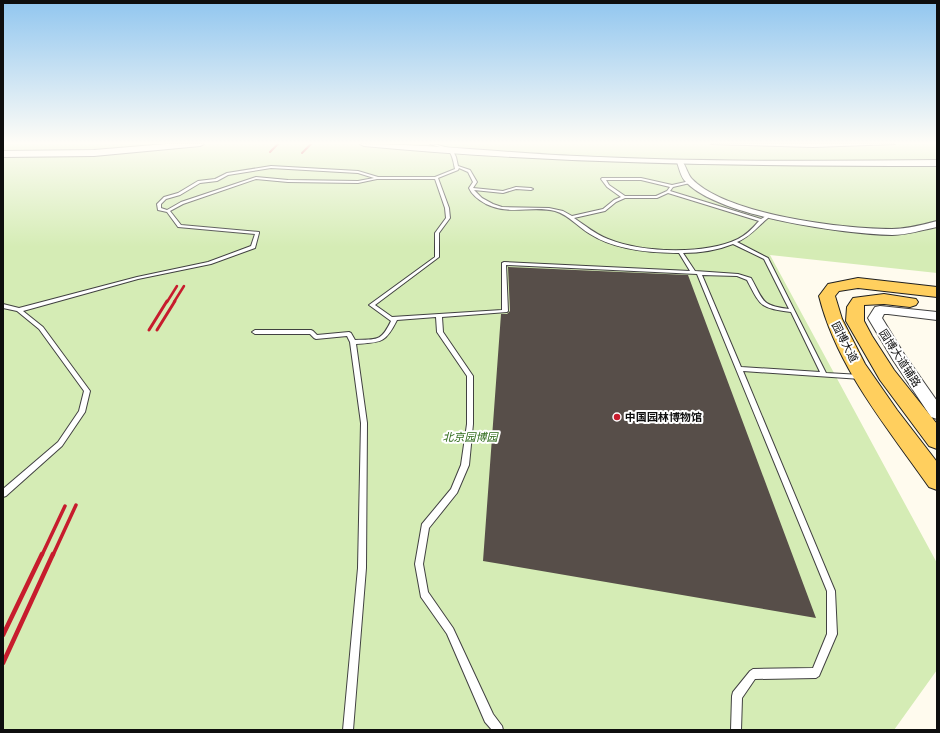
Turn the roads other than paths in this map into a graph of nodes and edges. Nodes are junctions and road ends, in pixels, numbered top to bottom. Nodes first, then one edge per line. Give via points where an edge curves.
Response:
1 (219, 178) edge
2 (255, 178) edge
3 (258, 178) edge
4 (376, 178) edge
5 (436, 178) edge
6 (474, 178) edge
7 (686, 178) edge
8 (689, 182) junction
9 (672, 186) junction
10 (471, 189) junction
11 (531, 189) dead end
12 (668, 192) junction
13 (179, 194) junction
14 (624, 197) junction
15 (182, 203) junction
16 (168, 212) junction
17 (572, 217) junction
18 (764, 219) junction
19 (937, 224) edge
20 (733, 242) junction
21 (680, 251) junction
22 (696, 273) junction
23 (937, 292) edge
24 (924, 299) edge
25 (3, 306) edge
26 (19, 310) junction
27 (792, 311) junction
28 (439, 316) junction
29 (937, 316) edge
30 (395, 318) junction
31 (255, 332) dead end
32 (353, 342) junction
33 (739, 369) junction
34 (824, 374) junction
35 (864, 378) junction
36 (937, 413) edge
37 (937, 440) edge
38 (937, 480) edge
39 (3, 494) edge
40 (348, 730) edge
41 (498, 730) edge
42 (736, 730) edge

1 - 13 lane via 199,182
2 - 15 lane
3 - 4 lane via 358,182
5 - 30 lane via 448,218 437,233 437,257 372,305 391,319
6 - 10 lane via 475,182
7 - 8 street
8 - 9 lane
8 - 18 street via 722,202
9 - 12 lane
9 - 14 lane via 641,179 602,179
10 - 11 lane via 503,192 516,188
10 - 17 lane via 482,199 505,209 553,210
12 - 14 lane via 657,198
12 - 18 lane
13 - 15 lane via 183,198
13 - 16 lane via 165,198 158,204 159,209
14 - 17 lane via 615,200 604,210
15 - 16 lane
16 - 26 lane via 180,226 257,233 254,247 209,263 137,278
17 - 21 lane via 594,234 622,244 665,252
18 - 19 street via 894,232
18 - 20 lane via 740,240
20 - 21 lane via 706,251
20 - 27 lane via 766,258
21 - 22 lane
22 - 27 lane via 738,275 749,279 759,300 769,308
22 - 28 lane via 504,263 505,312
22 - 33 lane
23 - 24 main road, 园博大道
24 - 35 main road, 园博大道 via 858,283 834,287 827,296 830,312
24 - 37 main road, 园博大道 via 859,302 855,307 855,321 887,375
25 - 26 lane
26 - 39 lane via 41,328 87,391 82,412 60,444
27 - 34 lane
28 - 30 lane
28 - 41 lane via 440,332 470,376 470,424 465,465 454,491 425,527 420,564 424,594 450,631 489,718
29 - 36 street, 园博大道辅路 via 880,310 875,318 898,357
30 - 32 lane via 383,339
31 - 32 lane via 311,332 316,337 349,334
32 - 40 lane via 364,423 362,568
33 - 34 lane
33 - 42 lane via 831,591 832,634 816,673 753,674 737,696
34 - 35 lane
35 - 38 main road, 园博大道

